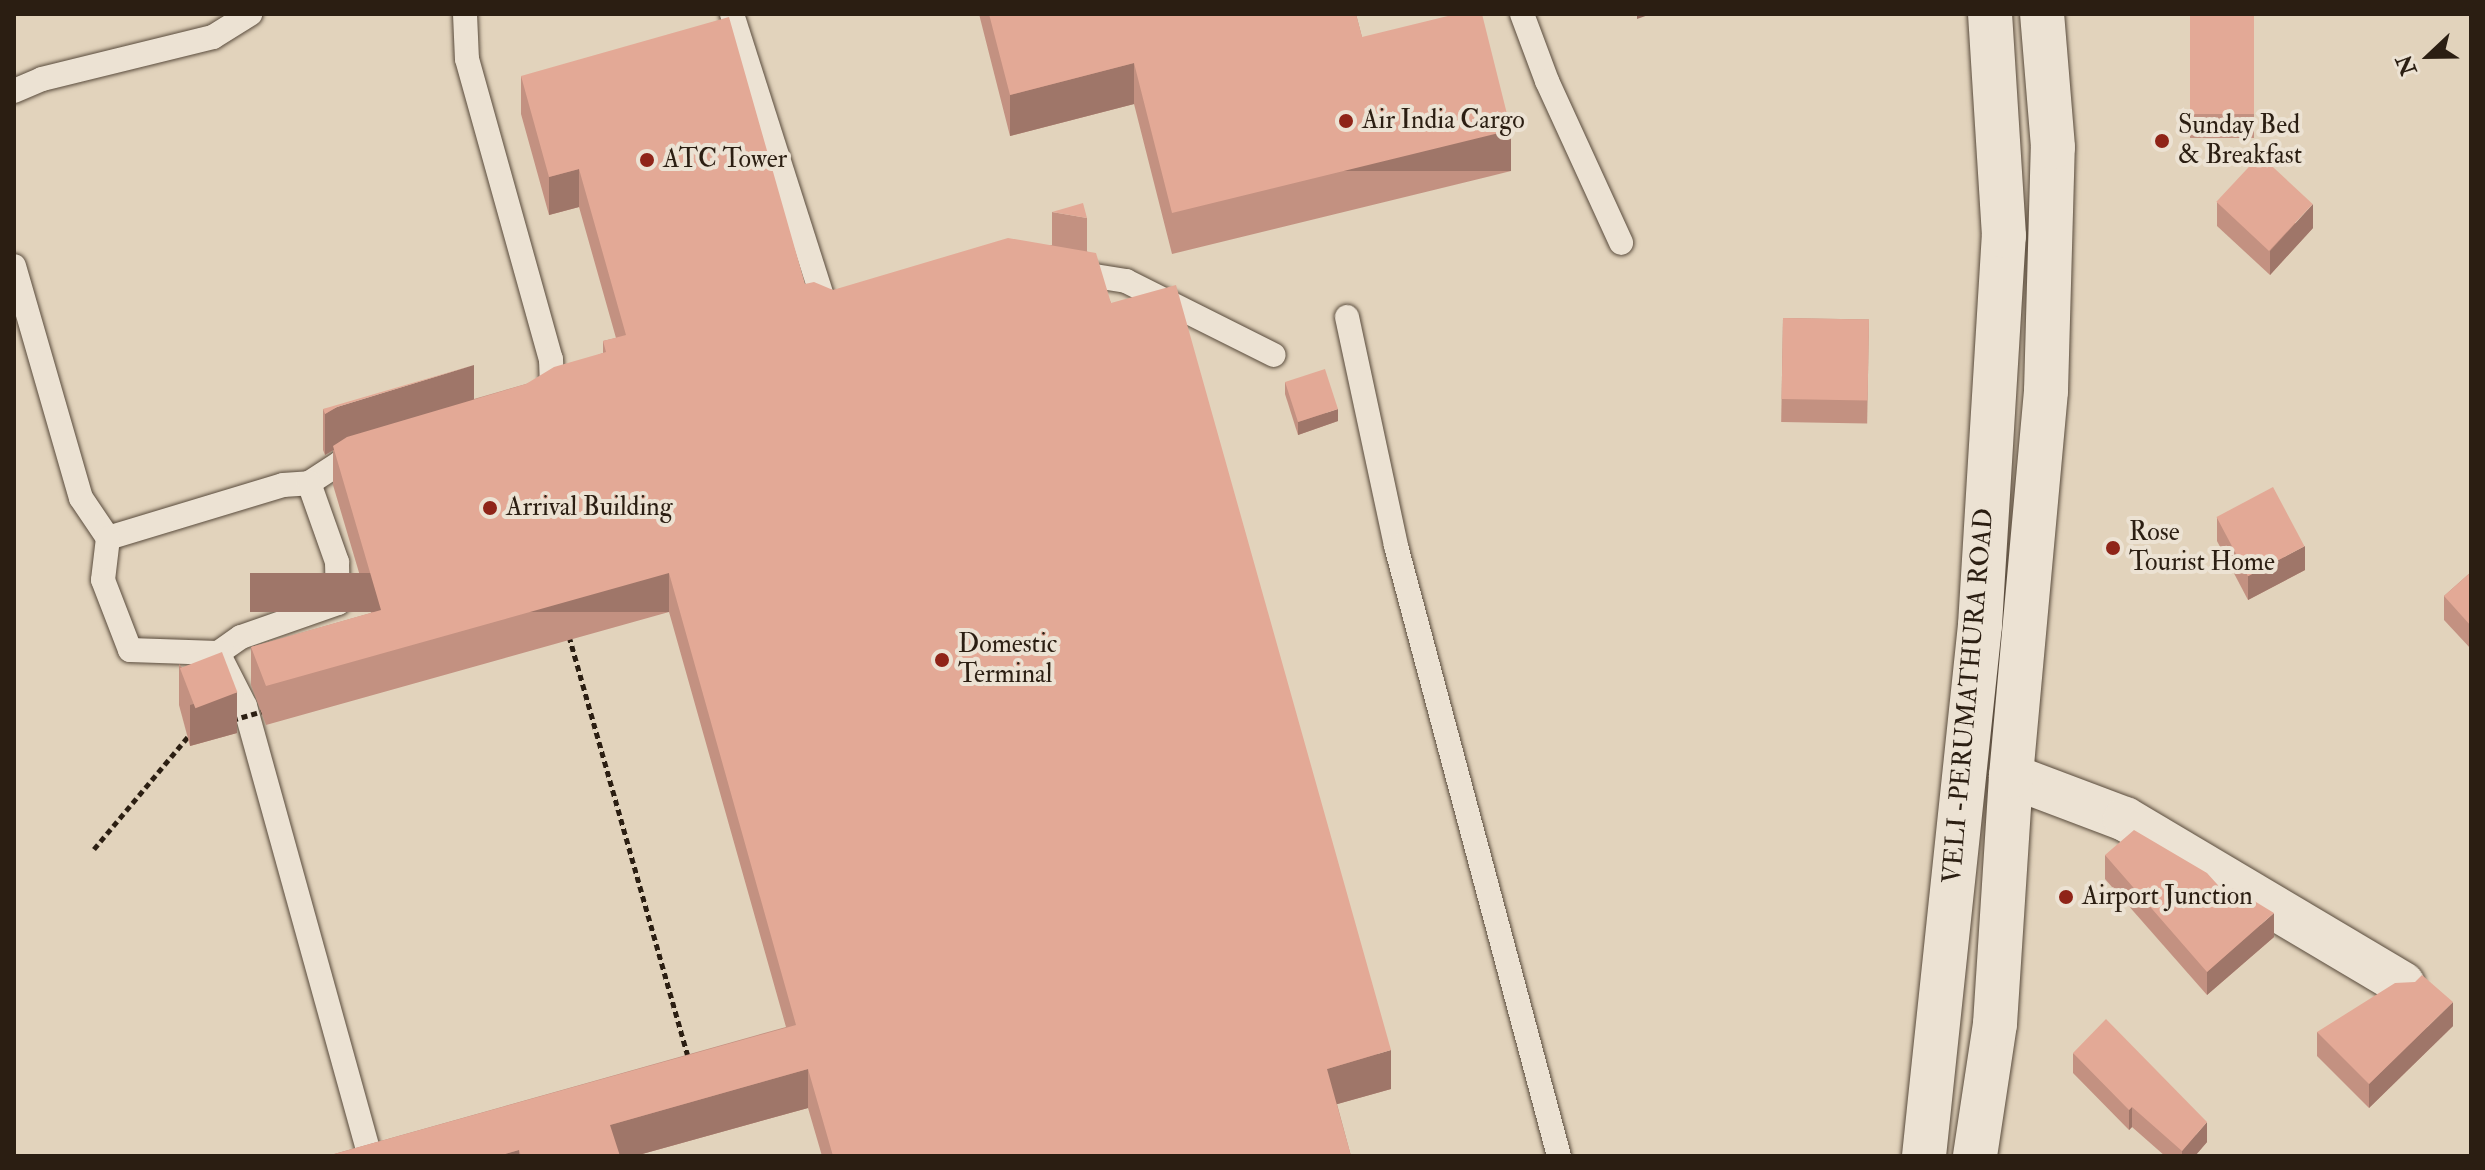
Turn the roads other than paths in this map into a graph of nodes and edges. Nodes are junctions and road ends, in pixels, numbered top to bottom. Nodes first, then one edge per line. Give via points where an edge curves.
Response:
1 (250, 14) edge
2 (465, 14) edge
3 (732, 14) edge
4 (1522, 14) edge
5 (1990, 14) edge
6 (2042, 14) edge
7 (14, 91) edge
8 (1621, 243) dead end
9 (14, 266) edge
10 (1052, 269) edge
11 (858, 306) edge
12 (1347, 317) dead end
13 (1274, 355) dead end
14 (522, 408) edge
15 (386, 448) edge
16 (309, 483) junction
17 (108, 538) junction
18 (218, 653) junction
19 (2011, 776) junction
20 (2403, 984) edge
21 (1936, 1041) junction
22 (1992, 1045) junction
23 (370, 1156) edge
24 (1559, 1156) edge
25 (1924, 1156) edge
26 (1975, 1156) edge

1 - 7 lane via 213,37 42,79
2 - 14 lane via 467,59 551,359 552,389
3 - 11 lane via 821,305 829,314
4 - 8 lane
5 - 21 main road, VELI -PERUMATHURA ROAD via 2004,236 1980,625
6 - 19 main road via 2053,147 2053,250 2046,391
9 - 17 lane via 81,498
10 - 13 lane via 1126,281
12 - 24 lane via 1396,546
15 - 16 lane via 341,462
16 - 17 lane via 283,485
16 - 18 lane via 337,562 338,603 241,637
17 - 18 lane via 103,580 118,631 130,650
18 - 23 lane via 245,706
19 - 20 main road via 2125,819
19 - 22 main road
21 - 22 main road
21 - 25 main road, VELI -PERUMATHURA ROAD
22 - 26 main road

